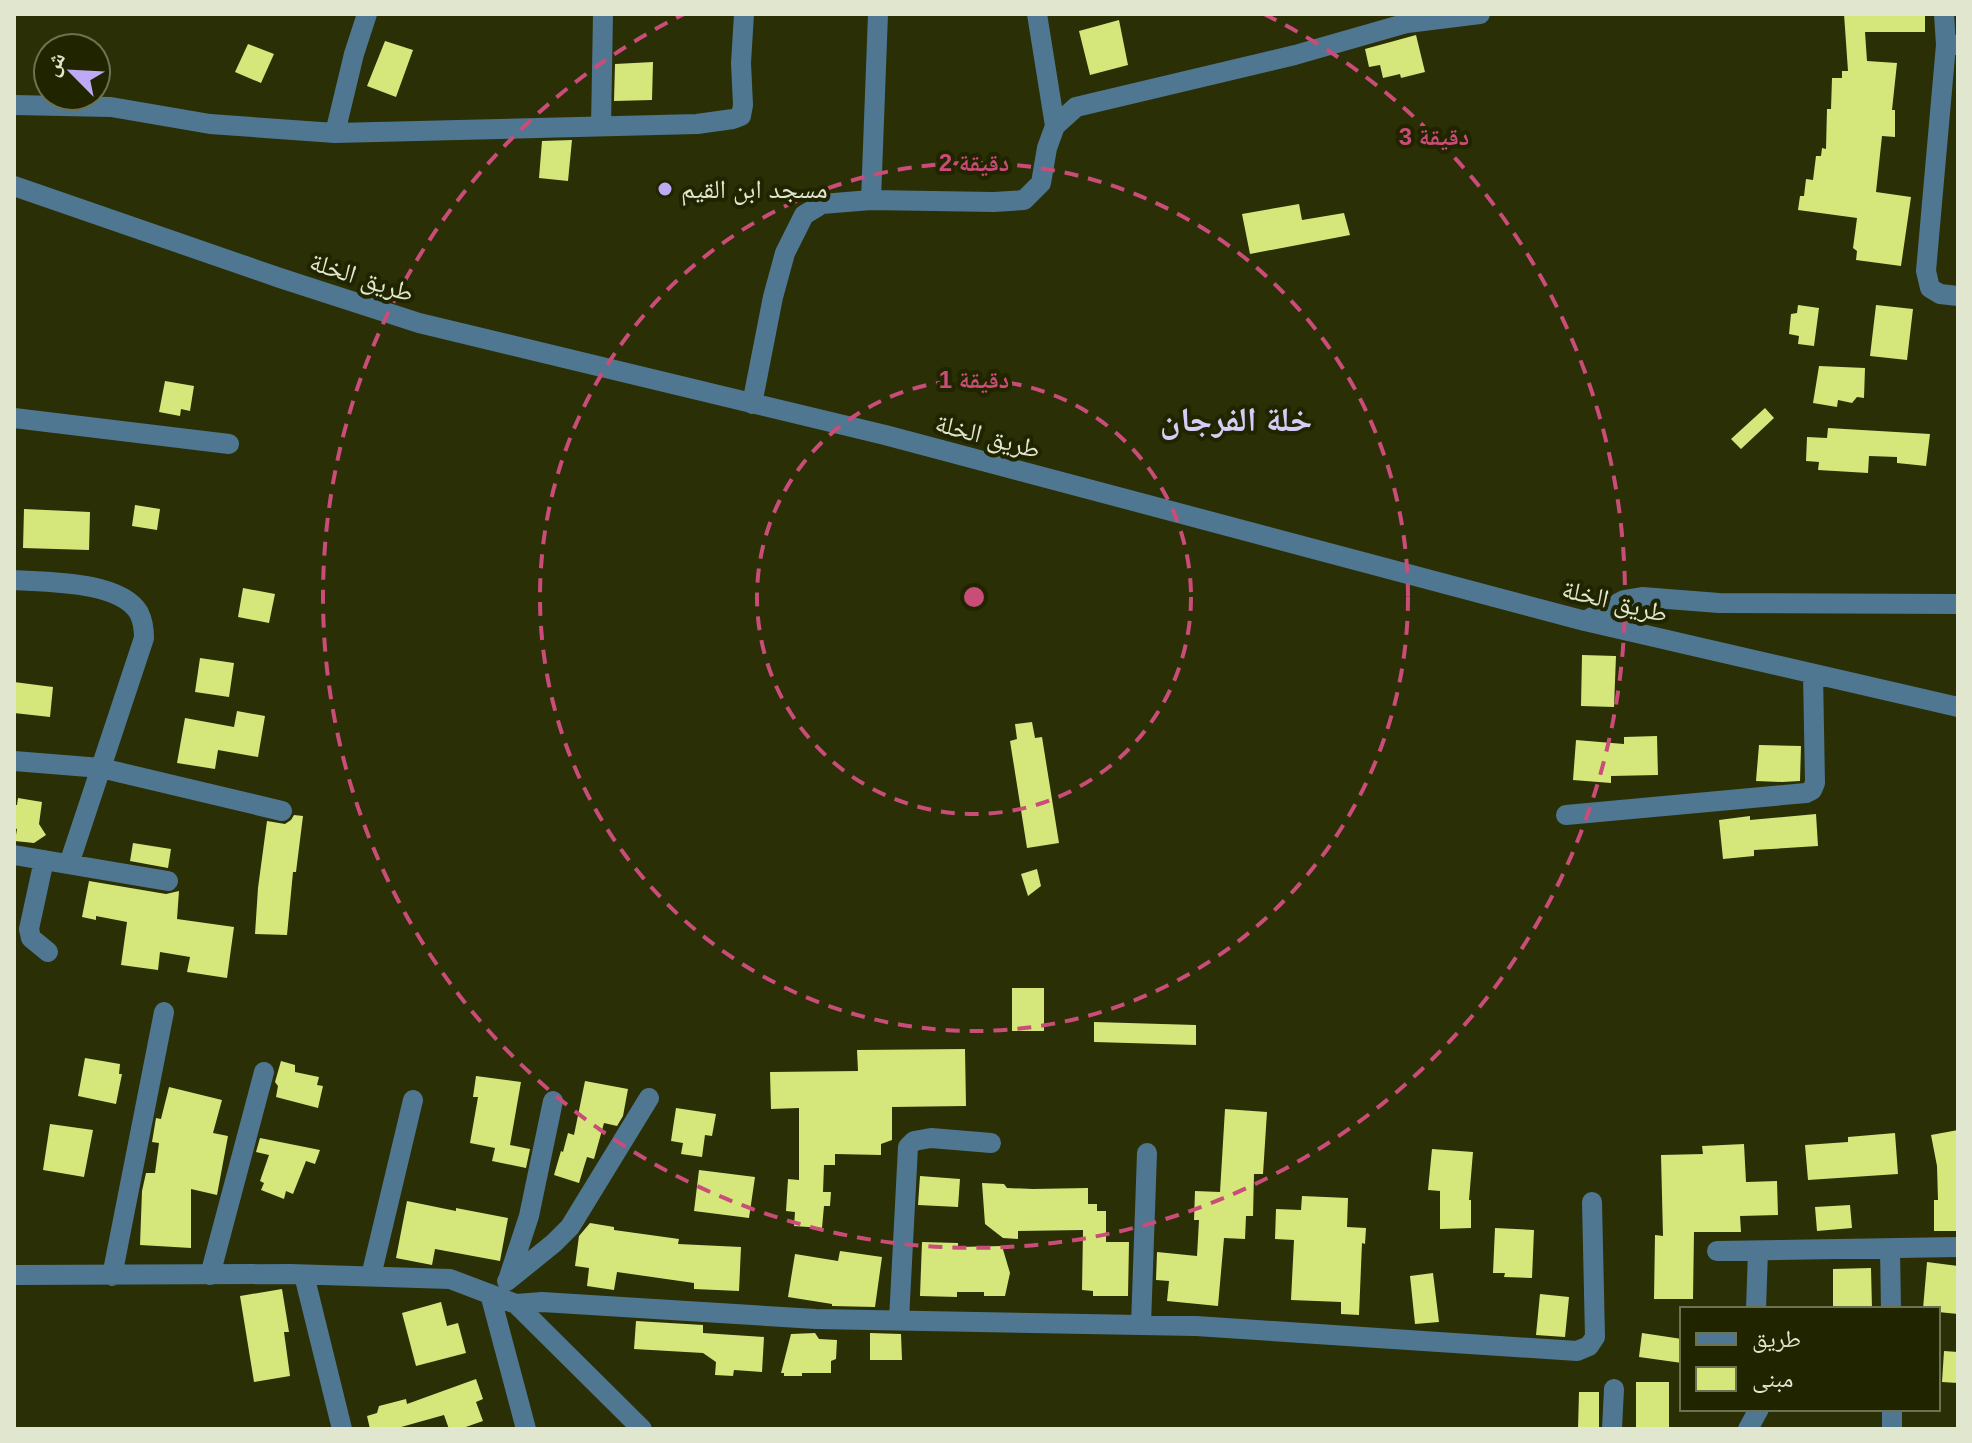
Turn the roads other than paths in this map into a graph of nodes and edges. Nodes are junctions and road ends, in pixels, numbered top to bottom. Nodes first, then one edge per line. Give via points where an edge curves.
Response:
1 (367, 14) edge
2 (603, 14) edge
3 (744, 14) edge
4 (878, 14) edge
5 (1037, 14) edge
6 (1480, 14) edge
7 (1944, 14) edge
8 (1952, 45) edge
9 (14, 105) edge
10 (601, 126) junction
11 (1055, 126) junction
12 (335, 133) junction
13 (14, 186) edge
14 (871, 200) junction
15 (1958, 296) edge
16 (752, 404) junction
17 (14, 418) edge
18 (229, 444) dead end
19 (14, 580) edge
20 (1958, 604) edge
21 (1585, 621) junction
22 (1813, 674) junction
23 (1958, 707) edge
24 (14, 761) edge
25 (101, 768) junction
26 (282, 811) dead end
27 (1566, 815) dead end
28 (14, 855) edge
29 (44, 860) junction
30 (69, 864) junction
31 (168, 881) dead end
32 (48, 952) dead end
33 (164, 1012) dead end
34 (264, 1072) dead end
35 (649, 1098) dead end
36 (413, 1100) dead end
37 (553, 1101) dead end
38 (991, 1143) dead end
39 (1147, 1153) dead end
40 (1592, 1202) dead end
41 (1958, 1247) edge
42 (1890, 1249) junction
43 (1717, 1251) dead end
44 (1758, 1251) junction
45 (14, 1275) edge
46 (210, 1275) junction
47 (304, 1275) junction
48 (112, 1276) junction
49 (371, 1276) junction
50 (504, 1295) junction
51 (1756, 1307) edge
52 (1891, 1307) edge
53 (899, 1320) junction
54 (1141, 1325) junction
55 (1614, 1389) dead end
56 (1758, 1411) edge
57 (342, 1429) edge
58 (526, 1429) edge
59 (642, 1429) edge
60 (1612, 1429) edge
61 (1748, 1429) edge

1 - 12 street
2 - 10 street
3 - 10 street via 741,116 697,124
4 - 14 street
5 - 11 street
6 - 11 street via 1407,23 1076,107
7 - 8 street
8 - 15 street via 1926,271 1930,288
9 - 12 street via 111,107 210,124
10 - 12 street
11 - 14 street via 1041,183 1024,200
13 - 16 street, طريق الخلة via 419,323
14 - 16 street via 822,204 804,215 777,282
16 - 21 street, طريق الخلة
17 - 18 street
19 - 25 street via 89,586 117,595 138,611 144,638
20 - 21 street via 1719,603 1642,597 1624,600
21 - 22 street, طريق الخلة
22 - 23 street, طريق الخلة
22 - 27 street via 1812,790
24 - 25 street
25 - 26 street
25 - 30 street
28 - 29 street
29 - 30 street
29 - 32 street via 29,929 31,938
30 - 31 street
33 - 48 street
34 - 46 street
35 - 50 street via 570,1227
36 - 49 street
37 - 50 street via 529,1216
38 - 53 street via 931,1138 908,1147
39 - 54 street
40 - 54 street via 1595,1337 1577,1351
41 - 42 street
42 - 44 street
42 - 52 street
43 - 44 street
44 - 51 street
45 - 48 street
46 - 47 street
46 - 48 street
47 - 49 street
47 - 57 street
49 - 50 street via 450,1279
50 - 53 street via 542,1302
50 - 58 street
50 - 59 street
53 - 54 street
55 - 60 street
56 - 61 street

